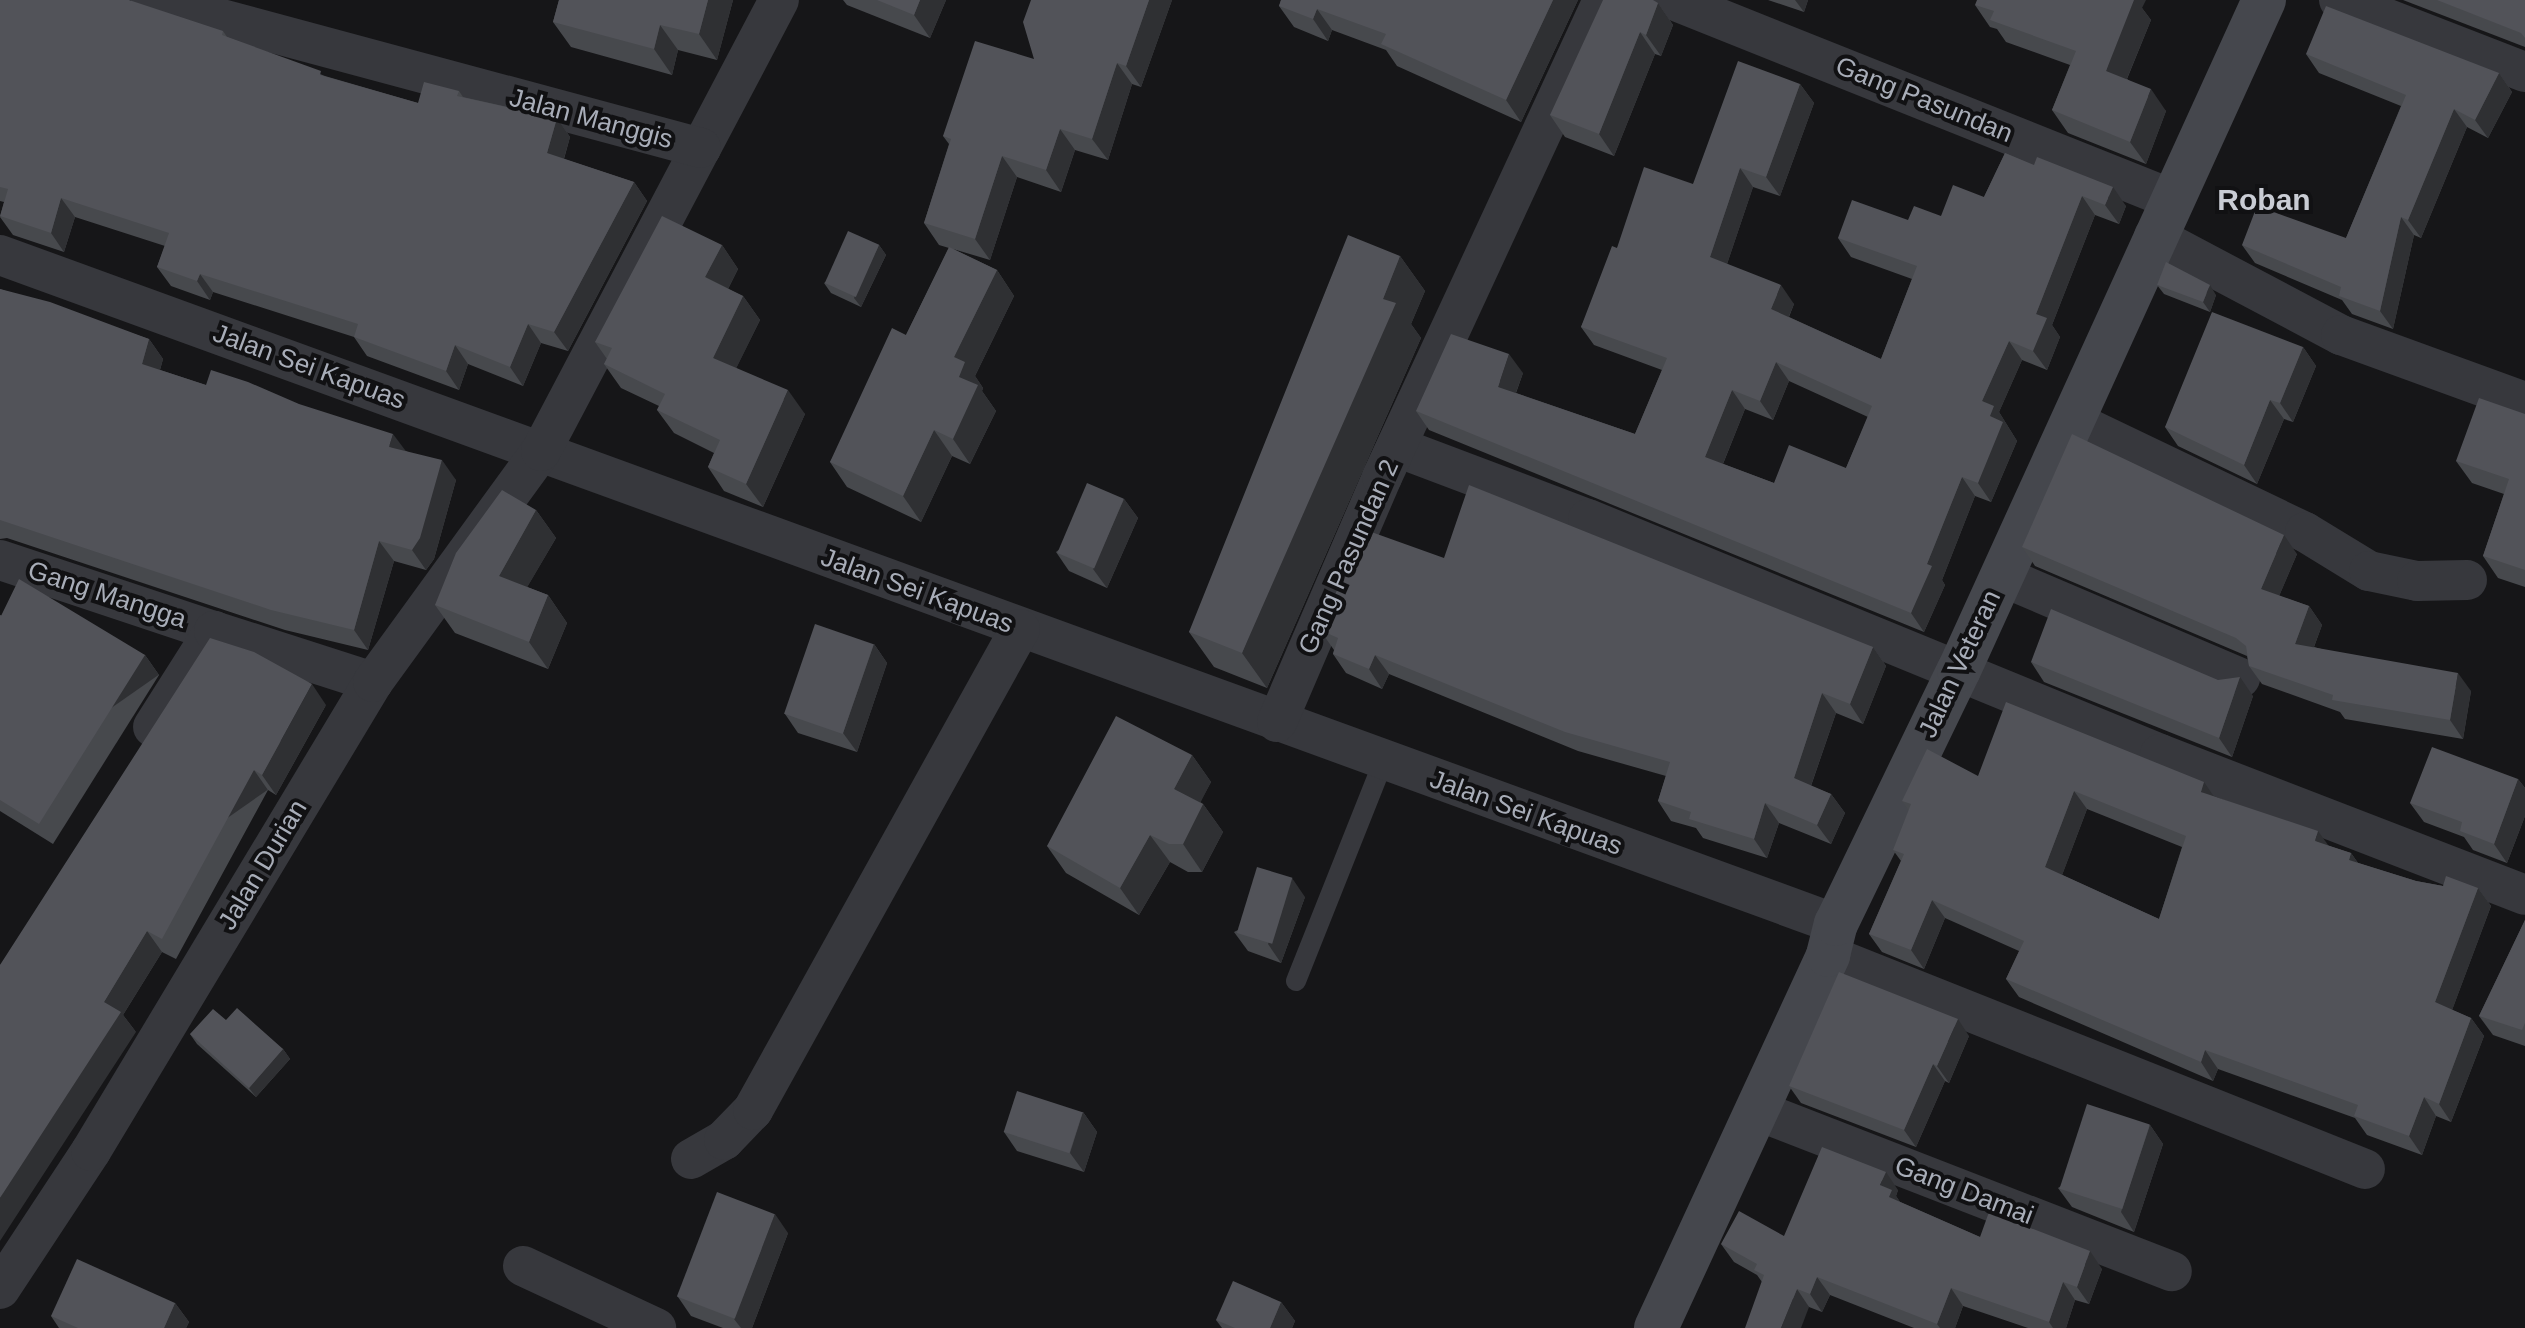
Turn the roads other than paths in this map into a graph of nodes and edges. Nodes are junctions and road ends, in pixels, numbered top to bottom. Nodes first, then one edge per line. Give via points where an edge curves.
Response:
1 (151, 0) edge
2 (779, 0) edge
3 (1603, 0) edge
4 (1673, 0) edge
5 (2264, 0) edge
6 (2339, 0) edge
7 (2525, 72) edge
8 (701, 148) junction
9 (2164, 218) junction
10 (0, 255) edge
11 (2525, 402) edge
12 (2073, 421) junction
13 (1397, 447) junction
14 (541, 451) junction
15 (0, 560) edge
16 (2001, 576) junction
17 (2467, 580) dead end
18 (1020, 629) junction
19 (214, 631) junction
20 (1959, 670) junction
21 (2240, 678) edge
22 (373, 682) junction
23 (1277, 722) junction
24 (132, 761) edge
25 (1383, 762) junction
26 (2525, 895) edge
27 (1832, 939) junction
28 (1296, 981) dead end
29 (1756, 1110) junction
30 (691, 1159) dead end
31 (2365, 1169) dead end
32 (523, 1266) dead end
33 (2172, 1271) dead end
34 (0, 1289) edge
35 (656, 1328) edge
36 (1656, 1328) edge

1 - 8 street, Jalan Manggis
2 - 8 street
3 - 13 street
4 - 9 street, Gang Pasundan
5 - 9 street, Jalan Veteran
6 - 7 street
8 - 14 street, Jalan Manggis
9 - 11 street, Gang Pasundan via 2341,335
9 - 12 street, Jalan Veteran
10 - 14 street, Jalan Sei Kapuas
12 - 16 street, Jalan Veteran
12 - 17 street via 2305,532 2369,571 2417,581
13 - 20 street, Gang Pasundan 2
13 - 23 street, Gang Pasundan 2
14 - 18 street, Jalan Sei Kapuas
14 - 22 street, Jalan Durian
15 - 19 street, Gang Mangga
16 - 20 street, Jalan Veteran
16 - 21 street
18 - 23 street, Jalan Sei Kapuas
18 - 30 street via 753,1110 724,1140
19 - 22 street, Gang Mangga
19 - 24 street
20 - 26 street, Gang Pasundan 2
20 - 27 street, Jalan Veteran
22 - 34 street, Jalan Durian via 91,1151
23 - 25 street, Jalan Sei Kapuas
25 - 27 street, Jalan Sei Kapuas
25 - 28 lane
27 - 29 street, Jalan Veteran
27 - 31 street, Jalan Sei Kapuas
29 - 33 street, Gang Damai
29 - 36 street, Jalan Veteran
32 - 35 street

